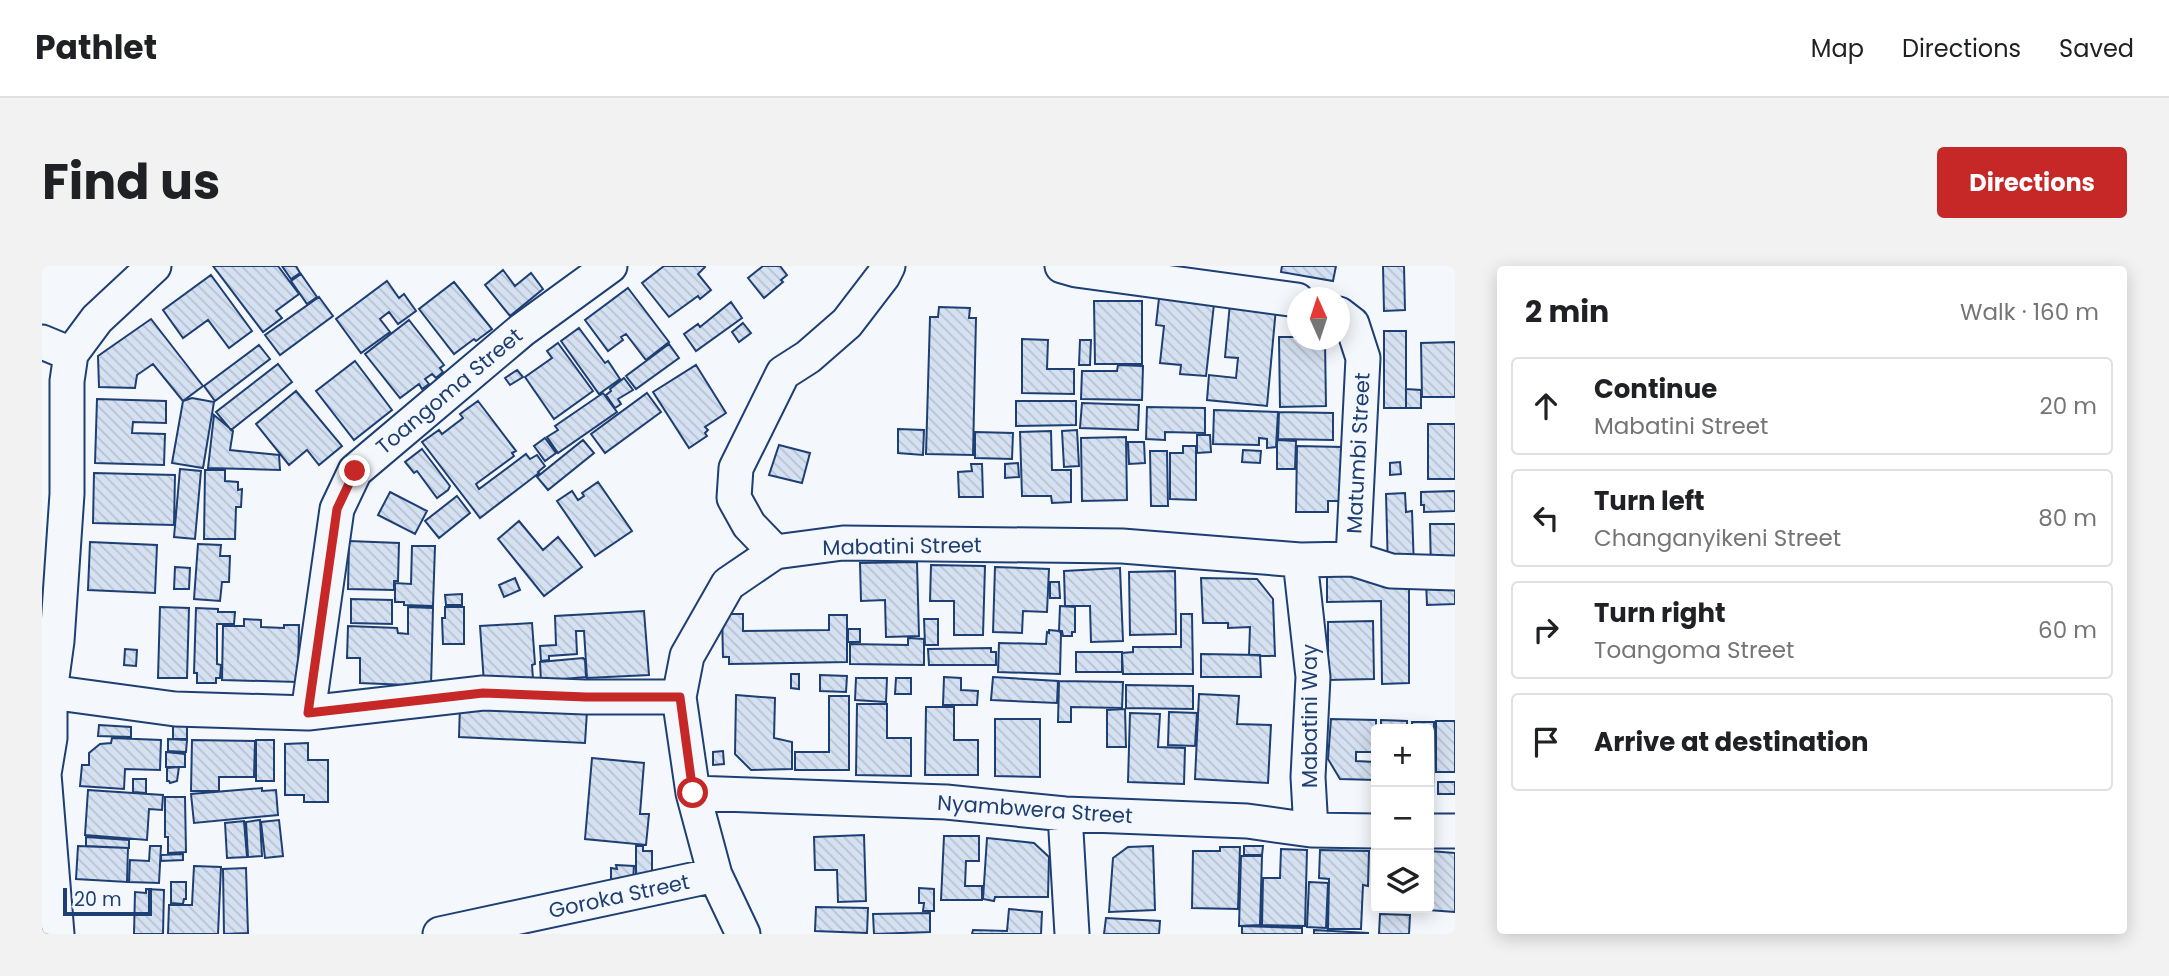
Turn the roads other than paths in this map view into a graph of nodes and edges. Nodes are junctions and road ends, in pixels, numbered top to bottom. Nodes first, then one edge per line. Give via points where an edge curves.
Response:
1 (154, 266) edge
2 (610, 266) edge
3 (888, 266) edge
4 (1062, 266) edge
5 (1287, 299) edge
6 (1350, 322) edge
7 (57, 348) edge
8 (775, 552) junction
9 (1353, 559) junction
10 (1300, 560) junction
11 (1455, 573) edge
12 (50, 692) junction
13 (680, 697) junction
14 (308, 713) junction
15 (43, 774) edge
16 (693, 793) junction
17 (1065, 814) junction
18 (1311, 830) junction
19 (1371, 831) edge
20 (1434, 831) edge
21 (1455, 831) edge
22 (715, 875) junction
23 (57, 934) edge
24 (440, 934) edge
25 (743, 934) edge
26 (1072, 934) edge

1 - 7 street via 97,319
2 - 14 street, Toangoma Street via 522,330 355,471 337,509
3 - 8 street via 847,323 783,373 736,468 734,498 749,525
4 - 5 street
6 - 9 street, Matumbi Street via 1363,358
7 - 12 street via 67,381 67,494
8 - 10 street, Mabatini Street via 843,543 1122,546
8 - 13 street, Mabatini Street via 729,584 687,656
9 - 10 street, Mabatini Street
9 - 11 street, Mabatini Street via 1391,571
10 - 18 street, Mabatini Way via 1313,677 1308,777
12 - 14 street via 175,709
12 - 15 street via 50,738
13 - 14 street via 483,693
13 - 16 street, Mabatini Street
15 - 23 street
16 - 17 street, Nyambwera Street via 946,802
16 - 22 street, Mabatini Street
17 - 18 street, Nyambwera Street via 1247,821
17 - 26 street
18 - 19 street, Nyambwera Street
20 - 21 street
22 - 24 street, Goroka Street
22 - 25 street, Mabatini Street

